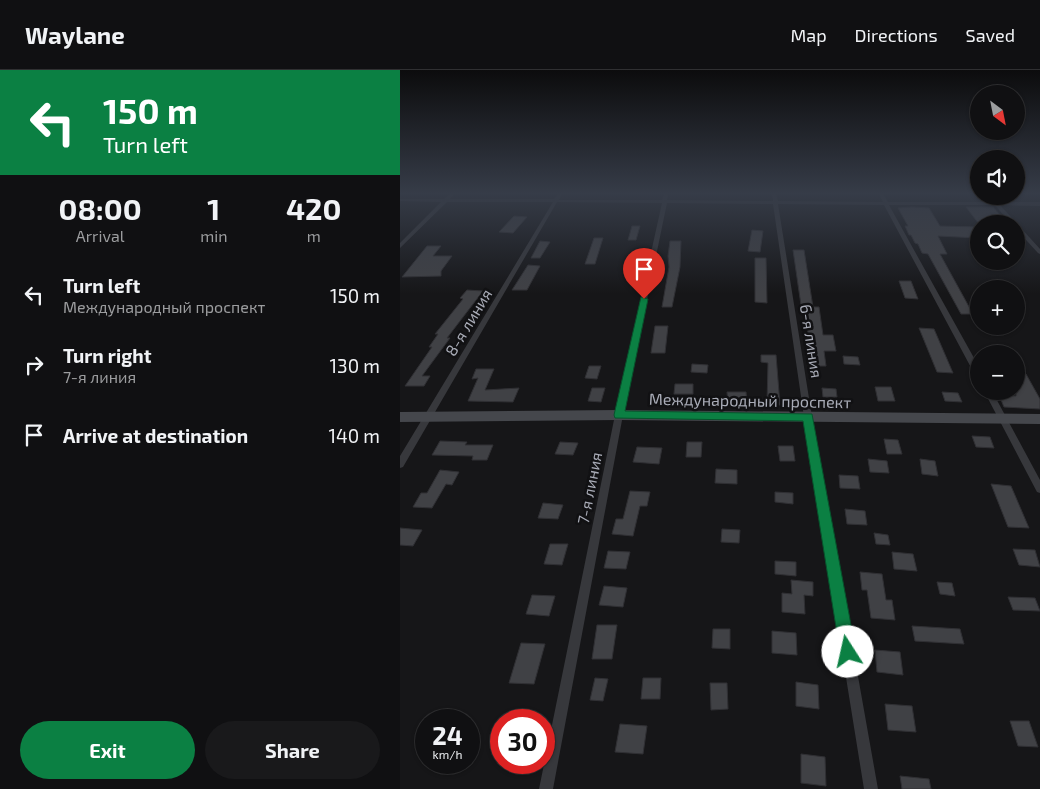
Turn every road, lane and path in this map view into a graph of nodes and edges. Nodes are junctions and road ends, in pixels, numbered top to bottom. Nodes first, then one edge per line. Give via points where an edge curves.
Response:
1 (418, 228) edge
2 (541, 228) edge
3 (659, 228) edge
4 (779, 228) edge
5 (900, 228) edge
6 (1025, 236) edge
7 (400, 246) edge
8 (1040, 252) edge
9 (970, 358) edge
10 (993, 400) edge
11 (619, 415) junction
12 (400, 417) edge
13 (427, 417) junction
14 (808, 417) junction
15 (1003, 419) junction
16 (1040, 420) edge
17 (400, 464) edge
18 (1040, 489) edge
19 (546, 789) edge
20 (871, 789) edge

1 - 7 street
2 - 13 street, 8-я линия
3 - 11 street, 7-я линия
4 - 14 street, 6-я линия
5 - 9 street
6 - 8 street
10 - 15 street
11 - 13 street, Международный проспект
11 - 14 street, Международный проспект
11 - 19 street, 7-я линия
12 - 13 street, Международный проспект
13 - 17 street, 8-я линия
14 - 15 street, Международный проспект
14 - 20 street, 6-я линия
15 - 16 street, Международный проспект
15 - 18 street

